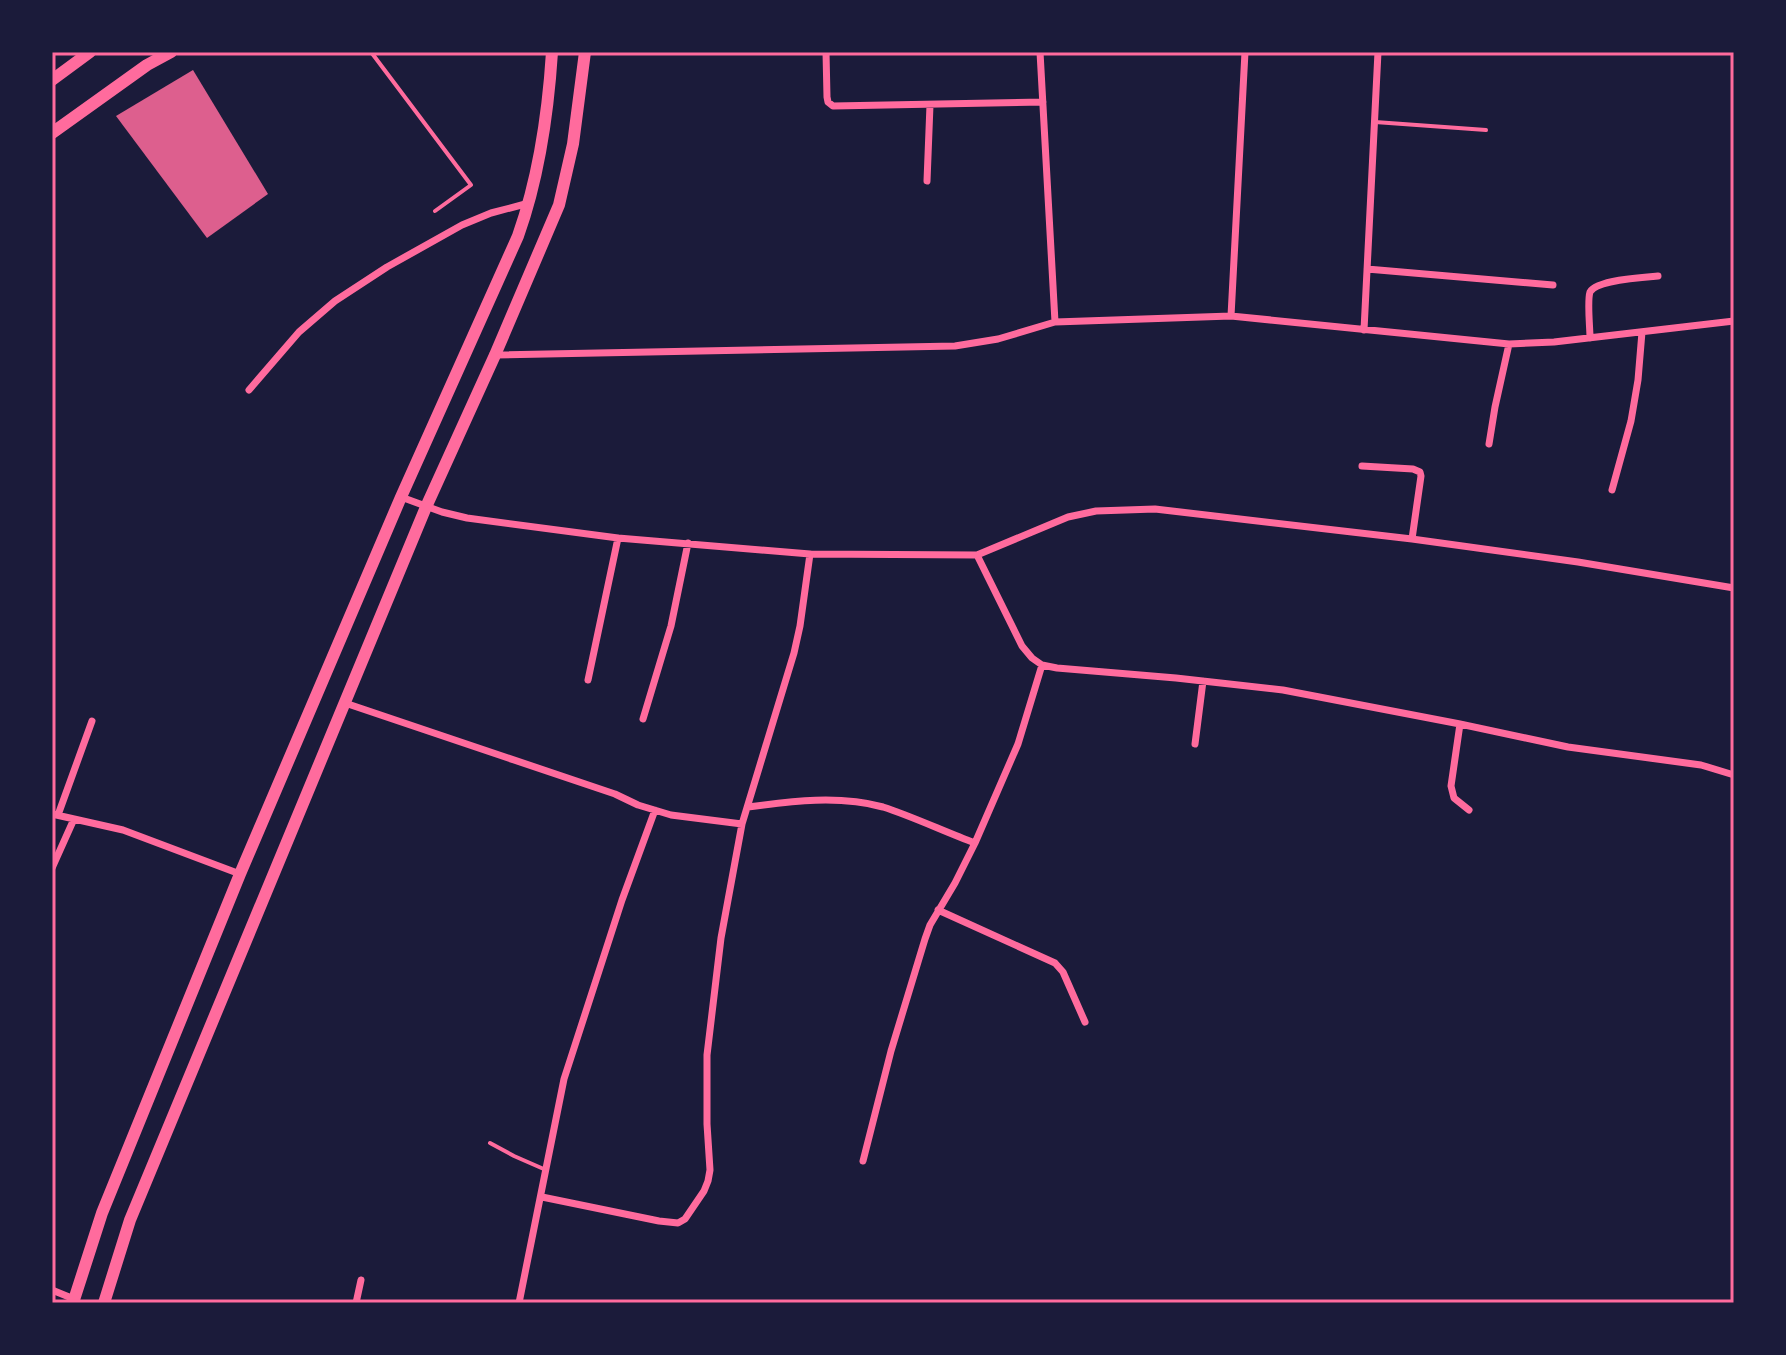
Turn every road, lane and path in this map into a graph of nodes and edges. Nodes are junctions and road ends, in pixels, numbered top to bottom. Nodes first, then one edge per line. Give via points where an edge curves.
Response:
1 (90, 52) edge
2 (171, 52) edge
3 (371, 52) edge
4 (552, 52) edge
5 (585, 52) edge
6 (826, 52) edge
7 (1040, 52) edge
8 (1245, 52) edge
9 (1378, 52) edge
10 (52, 80) edge
11 (1043, 102) junction
12 (930, 105) junction
13 (1375, 122) junction
14 (1486, 130) dead end
15 (52, 133) edge
16 (927, 181) dead end
17 (529, 203) junction
18 (435, 211) dead end
19 (1367, 269) junction
20 (1658, 276) dead end
21 (1553, 285) dead end
22 (1231, 316) junction
23 (1734, 321) edge
24 (1055, 322) junction
25 (1364, 330) junction
26 (1642, 332) junction
27 (1590, 338) junction
28 (1509, 344) junction
29 (495, 355) junction
30 (249, 390) dead end
31 (1489, 444) dead end
32 (1362, 466) dead end
33 (1612, 490) dead end
34 (401, 497) junction
35 (426, 507) junction
36 (618, 538) junction
37 (1412, 539) junction
38 (688, 543) junction
39 (810, 554) junction
40 (977, 555) junction
41 (1734, 588) edge
42 (1042, 665) junction
43 (588, 680) dead end
44 (1203, 681) junction
45 (345, 703) junction
46 (643, 719) dead end
47 (92, 721) dead end
48 (1460, 724) junction
49 (1195, 744) dead end
50 (1734, 775) edge
51 (748, 807) junction
52 (655, 810) junction
53 (1469, 810) dead end
54 (55, 814) edge
55 (74, 819) junction
56 (742, 824) junction
57 (975, 843) junction
58 (52, 868) edge
59 (240, 874) junction
60 (938, 910) junction
61 (1085, 1022) dead end
62 (490, 1143) dead end
63 (863, 1161) dead end
64 (546, 1170) junction
65 (542, 1197) junction
66 (361, 1280) dead end
67 (52, 1290) edge
68 (74, 1301) edge
69 (104, 1303) edge
70 (356, 1303) edge
71 (519, 1303) edge

1 - 10 main road
2 - 15 main road
3 - 18 lane via 471,185
4 - 17 main road via 543,141
5 - 29 main road via 559,205
6 - 12 street via 827,97 833,106
7 - 11 street
8 - 22 street
9 - 13 street
11 - 12 street
11 - 24 street
12 - 16 street
13 - 14 lane
13 - 19 street
17 - 30 street via 462,225 335,301 299,332
17 - 34 main road
19 - 21 street
19 - 25 street
20 - 27 street via 1594,288 1589,294
22 - 24 street
22 - 25 street
23 - 26 street
24 - 29 street via 955,346
25 - 28 street
26 - 27 street
26 - 33 street via 1633,407
27 - 28 street
28 - 31 street
29 - 35 main road
32 - 37 street via 1420,472
34 - 35 street
34 - 59 main road
35 - 36 street via 467,518
35 - 45 main road
36 - 38 street
36 - 43 street
37 - 40 street via 1121,509 1068,517
37 - 41 street
38 - 39 street
38 - 46 street via 671,626
39 - 40 street
39 - 51 street via 794,653
40 - 42 street via 1022,646
42 - 44 street
42 - 57 street via 1018,744
44 - 48 street via 1283,690
44 - 49 street
45 - 52 street
45 - 69 main road via 130,1220
47 - 54 street
48 - 50 street
48 - 53 street via 1451,786 1454,798
51 - 56 street
51 - 57 street via 849,801 882,807
52 - 56 street
52 - 64 street via 564,1079
54 - 55 street
55 - 58 street
55 - 59 street via 123,830
56 - 65 street via 712,1011 707,1082 710,1170 704,1191 678,1223
57 - 60 street
59 - 68 main road via 102,1213
60 - 61 street via 1055,963
60 - 63 street via 891,1051
62 - 64 lane
64 - 65 street
65 - 71 street
66 - 70 street
67 - 68 street

